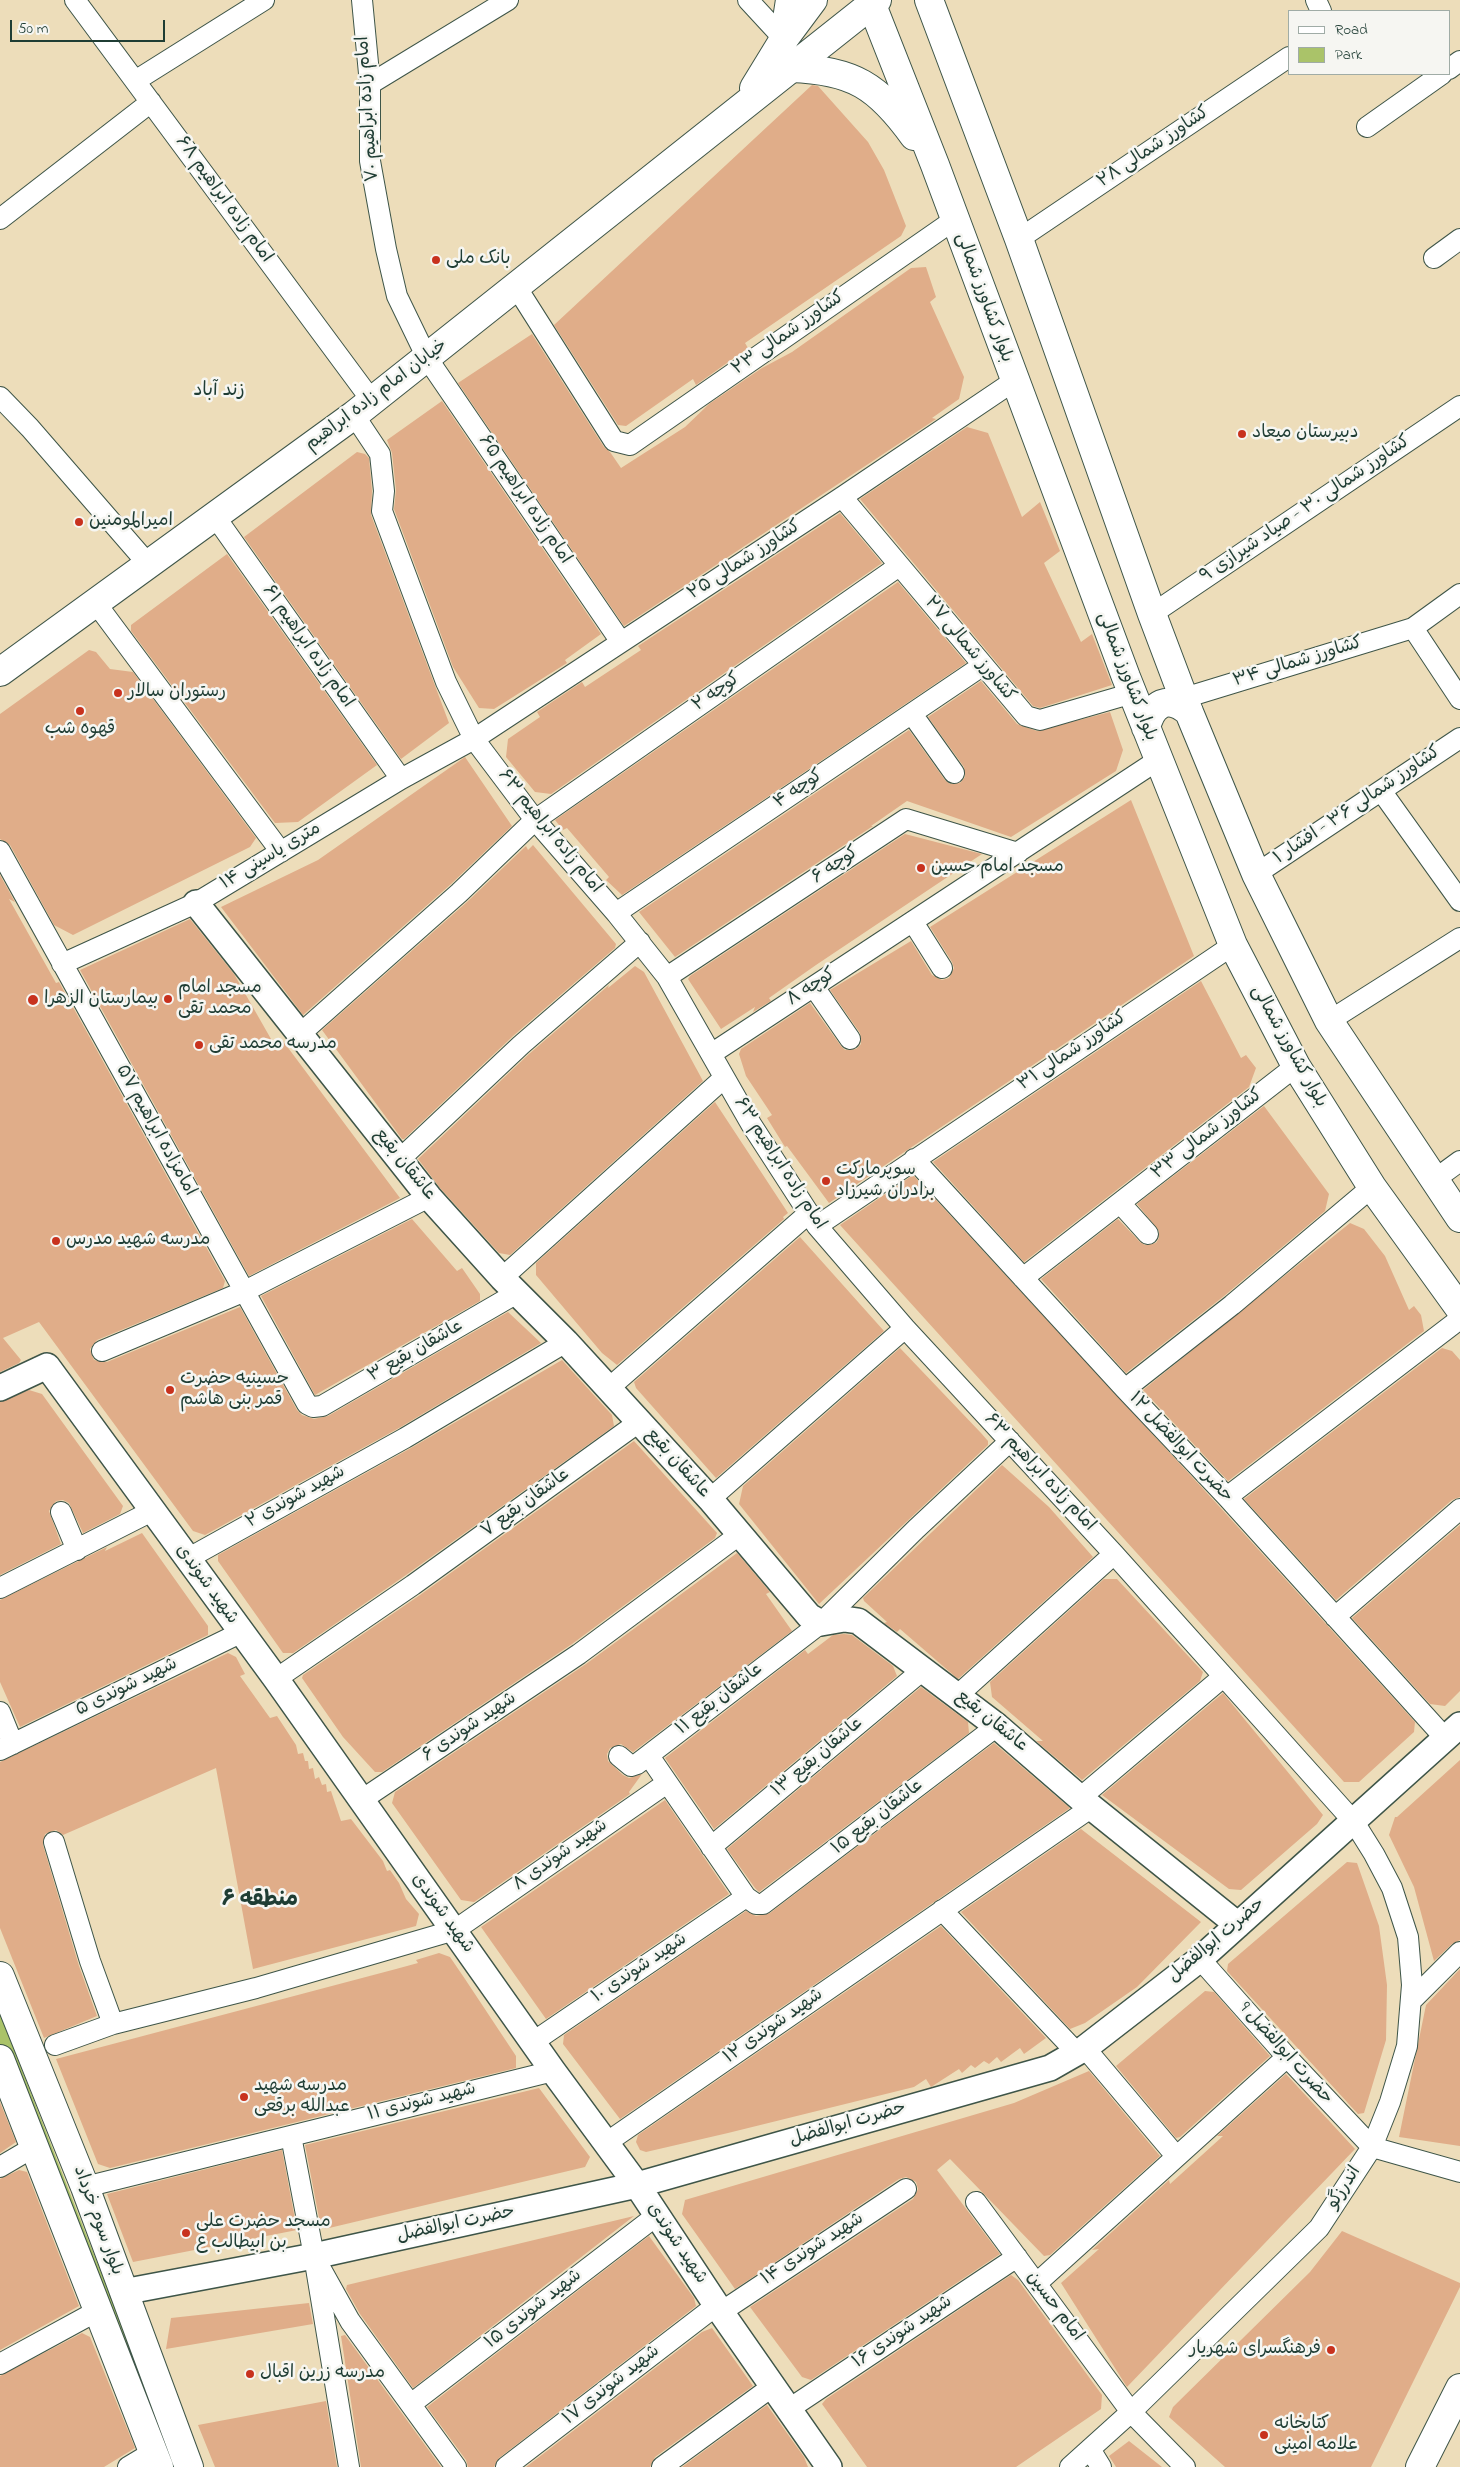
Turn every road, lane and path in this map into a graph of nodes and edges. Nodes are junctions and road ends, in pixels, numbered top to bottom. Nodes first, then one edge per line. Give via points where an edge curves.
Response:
1 (75, 0) edge
2 (264, 0) edge
3 (362, 0) edge
4 (508, 0) edge
5 (748, 0) edge
6 (790, 0) edge
7 (813, 0) edge
8 (929, 0) edge
9 (949, 0) edge
10 (873, 1) edge
11 (784, 39) junction
12 (1288, 58) edge
13 (954, 66) junction
14 (791, 68) junction
15 (1441, 75) edge
16 (135, 81) junction
17 (370, 84) junction
18 (151, 102) junction
19 (743, 106) junction
20 (1367, 127) dead end
21 (935, 165) junction
22 (0, 219) edge
23 (954, 220) junction
24 (1019, 239) junction
25 (1460, 239) edge
26 (1434, 258) dead end
27 (517, 288) junction
28 (427, 358) junction
29 (1014, 381) junction
30 (0, 397) edge
31 (1460, 406) edge
32 (363, 408) junction
33 (842, 497) junction
34 (214, 515) junction
35 (148, 564) junction
36 (899, 566) junction
37 (1460, 594) edge
38 (95, 602) junction
39 (1152, 614) junction
40 (1413, 628) junction
41 (621, 642) junction
42 (982, 666) junction
43 (0, 672) edge
44 (1133, 693) junction
45 (1460, 699) edge
46 (1186, 705) junction
47 (912, 714) junction
48 (1146, 728) junction
49 (1460, 738) edge
50 (474, 739) junction
51 (1158, 760) junction
52 (954, 772) dead end
53 (401, 779) junction
54 (1382, 792) junction
55 (535, 820) junction
56 (0, 851) edge
57 (281, 852) junction
58 (1018, 853) junction
59 (1256, 874) junction
60 (1460, 902) edge
61 (196, 903) junction
62 (616, 913) junction
63 (913, 922) junction
64 (1460, 938) edge
65 (640, 942) junction
66 (1232, 945) junction
67 (62, 964) junction
68 (942, 968) dead end
69 (667, 977) junction
70 (814, 987) junction
71 (1329, 1021) junction
72 (300, 1034) junction
73 (850, 1039) dead end
74 (711, 1054) junction
75 (1296, 1066) junction
76 (724, 1078) junction
77 (914, 1159) junction
78 (399, 1160) junction
79 (1460, 1162) edge
80 (1434, 1180) junction
81 (1372, 1187) junction
82 (430, 1197) junction
83 (1121, 1204) junction
84 (1460, 1218) edge
85 (813, 1219) junction
86 (1148, 1234) dead end
87 (1023, 1278) junction
88 (509, 1285) junction
89 (245, 1291) junction
90 (1460, 1309) edge
91 (1460, 1319) edge
92 (906, 1328) junction
93 (566, 1342) junction
94 (102, 1351) dead end
95 (0, 1388) edge
96 (609, 1388) junction
97 (1125, 1389) junction
98 (313, 1407) joint
99 (639, 1422) junction
100 (1010, 1442) junction
101 (1227, 1497) junction
102 (710, 1499) junction
103 (1460, 1509) edge
104 (152, 1511) junction
105 (61, 1512) dead end
106 (740, 1535) junction
107 (77, 1550) junction
108 (1114, 1554) junction
109 (187, 1559) junction
110 (0, 1588) edge
111 (1335, 1617) junction
112 (821, 1623) junction
113 (240, 1633) junction
114 (924, 1669) junction
115 (1223, 1677) junction
116 (276, 1679) junction
117 (958, 1695) junction
118 (0, 1712) edge
119 (997, 1726) junction
120 (1453, 1732) edge
121 (7, 1747) edge
122 (619, 1756) dead end
123 (649, 1756) junction
124 (667, 1783) junction
125 (360, 1801) junction
126 (1086, 1802) junction
127 (1354, 1822) junction
128 (54, 1842) dead end
129 (711, 1847) junction
130 (751, 1900) junction
131 (942, 1910) junction
132 (1238, 1925) junction
133 (455, 1930) junction
134 (1460, 1952) edge
135 (1200, 1959) junction
136 (0, 1976) edge
137 (1411, 2001) junction
138 (113, 2024) junction
139 (533, 2042) junction
140 (55, 2045) dead end
141 (1081, 2050) junction
142 (1287, 2057) junction
143 (0, 2059) edge
144 (552, 2071) junction
145 (292, 2136) junction
146 (606, 2143) junction
147 (34, 2147) junction
148 (1372, 2147) junction
149 (1176, 2156) junction
150 (0, 2168) edge
151 (1460, 2172) edge
152 (637, 2185) junction
153 (85, 2186) junction
154 (906, 2189) dead end
155 (976, 2202) dead end
156 (656, 2216) junction
157 (314, 2256) junction
158 (1017, 2257) junction
159 (1037, 2284) junction
160 (123, 2292) junction
161 (719, 2308) junction
162 (99, 2310) junction
163 (350, 2321) junction
164 (325, 2326) junction
165 (2, 2363) edge
166 (773, 2386) junction
167 (1460, 2388) edge
168 (411, 2404) junction
169 (789, 2409) junction
170 (1131, 2412) junction
171 (1090, 2449) junction
172 (156, 2459) edge
173 (128, 2467) edge
174 (190, 2467) edge
175 (348, 2467) edge
176 (456, 2467) edge
177 (506, 2467) edge
178 (662, 2467) edge
179 (830, 2467) edge
180 (1070, 2467) edge
181 (1101, 2467) edge
182 (1185, 2467) edge
183 (1420, 2467) edge

1 - 16 street, امام زاده ابراهیم ۶۸
2 - 16 street
3 - 17 street, امام زاده ابراهیم ۷۰
4 - 17 street
5 - 11 street
6 - 11 main road
7 - 11 main road, خیابان امام زاده ابراهیم
8 - 13 main road
9 - 13 main road
10 - 14 main road, خیابان امام زاده ابراهیم
10 - 21 main road, بلوار کشاورز شمالی
11 - 19 main road, خیابان امام زاده ابراهیم
12 - 24 street, کشاورز شمالی ۲۸
13 - 24 main road
14 - 19 main road, خیابان امام زاده ابراهیم
14 - 21 main road via 820,69 849,76 876,92 894,109
15 - 20 street
16 - 18 street, امام زاده ابراهیم ۶۸
17 - 28 street, امام زاده ابراهیم ۷۰ via 370,161 386,249 397,296
18 - 22 street
18 - 32 street, امام زاده ابراهیم ۶۸
19 - 27 main road, خیابان امام زاده ابراهیم
21 - 23 main road, بلوار کشاورز شمالی
23 - 27 street, کشاورز شمالی ۲۳ via 630,444 614,441
23 - 29 main road, بلوار کشاورز شمالی
24 - 39 main road
25 - 26 street
27 - 28 main road, خیابان امام زاده ابراهیم
28 - 32 main road, خیابان امام زاده ابراهیم
28 - 41 street, امام زاده ابراهیم ۶۵
29 - 33 street, کشاورز شمالی ۲۵
29 - 44 main road, بلوار کشاورز شمالی
30 - 35 street
31 - 39 street, کشاورز شمالی ۳۰ - صیاد شیرازی ۹
32 - 34 main road, خیابان امام زاده ابراهیم
32 - 50 street, امام زاده ابراهیم ۶۳ via 379,451 384,490 382,511 446,682
33 - 36 street, کشاورز شمالی ۲۷
33 - 41 street, کشاورز شمالی ۲۵
34 - 35 main road, خیابان امام زاده ابراهیم
34 - 53 street, امام زاده ابراهیم ۶۱
35 - 38 main road, خیابان امام زاده ابراهیم
36 - 42 street, کشاورز شمالی ۲۷
36 - 55 street, کوچه ۲
37 - 40 street, کشاورز شمالی ۳۴
38 - 43 main road, خیابان امام زاده ابراهیم
38 - 57 street
39 - 46 main road
40 - 45 street
40 - 46 street, کشاورز شمالی ۳۴
41 - 50 street, کشاورز شمالی ۲۵
42 - 44 street, کشاورز شمالی ۲۷ via 1033,720
42 - 47 street, کوچه ۴
44 - 48 main road, بلوار کشاورز شمالی
46 - 48 main road via 1163,703 1154,708
46 - 59 main road
47 - 52 street
47 - 62 street, کوچه ۴
48 - 51 main road, بلوار کشاورز شمالی
49 - 54 street, کشاورز شمالی ۳۶ - افشار ۱
50 - 53 street, ۱۴ متری یاسینی
50 - 55 street, امام زاده ابراهیم ۶۳
51 - 58 street, کوچه ۸
51 - 66 main road, بلوار کشاورز شمالی
53 - 57 street, ۱۴ متری یاسینی
54 - 59 street, کشاورز شمالی ۳۶ - افشار ۱
54 - 60 street
55 - 62 street, امام زاده ابراهیم ۶۳
55 - 72 street, کوچه ۲ via 459,893
56 - 67 street, امامزاده ابراهیم ۵۷
57 - 61 street, ۱۴ متری یاسینی
58 - 63 street, کوچه ۸
58 - 69 street, کوچه ۶ via 906,819
59 - 71 main road
61 - 67 street, ۱۴ متری یاسینی
61 - 72 street, عاشقان بقیع
62 - 65 street, امام زاده ابراهیم ۶۳
63 - 68 street
63 - 70 street, کوچه ۸
64 - 71 street
65 - 69 street, امام زاده ابراهیم ۶۳
65 - 78 street via 500,1064
66 - 75 main road, بلوار کشاورز شمالی
66 - 77 street, کشاورز شمالی ۳۱
67 - 89 street, امامزاده ابراهیم ۵۷
69 - 74 street, امام زاده ابراهیم ۶۳
70 - 73 street
70 - 74 street, کوچه ۸
71 - 80 main road
72 - 78 street, عاشقان بقیع
74 - 76 street, امام زاده ابراهیم ۶۳
75 - 81 main road, بلوار کشاورز شمالی
75 - 83 street, کشاورز شمالی ۳۳
76 - 85 street, امام زاده ابراهیم ۶۳
76 - 88 street, عاشقان بقیع ۳ via 582,1206
77 - 85 street, کشاورز شمالی ۳۱
77 - 87 street, حضرت ابوالفضل ۱۲
78 - 82 street, عاشقان بقیع
79 - 80 street
80 - 84 main road
81 - 90 main road, بلوار کشاورز شمالی
81 - 97 street via 1232,1305
82 - 88 street, عاشقان بقیع
82 - 89 street
83 - 86 street
83 - 87 street
85 - 92 street, امام زاده ابراهیم ۶۳
85 - 96 street, کشاورز شمالی ۳۱ via 700,1308
87 - 97 street, حضرت ابوالفضل ۱۲
88 - 93 street, عاشقان بقیع
88 - 98 street, عاشقان بقیع ۳ via 322,1406
89 - 94 street
89 - 98 street, امامزاده ابراهیم ۵۷ via 307,1404
91 - 101 street
92 - 100 street, امام زاده ابراهیم ۶۳
92 - 102 street
93 - 96 street, عاشقان بقیع
93 - 109 street, شهید شوندی ۲ via 405,1438
95 - 104 street, شهید شوندی via 46,1366
96 - 99 street, عاشقان بقیع
97 - 101 street, حضرت ابوالفضل ۱۲
99 - 102 street, عاشقان بقیع
99 - 116 street, عاشقان بقیع ۷ via 413,1586
100 - 108 street, امام زاده ابراهیم ۶۳
100 - 112 street, عاشقان بقیع ۱۱
101 - 111 street, حضرت ابوالفضل ۱۲
102 - 106 street, عاشقان بقیع
103 - 111 street
104 - 107 street
104 - 109 street, شهید شوندی
105 - 107 street
106 - 112 street, عاشقان بقیع via 809,1616
106 - 125 street, شهید شوندی ۶ via 579,1654
107 - 110 street
108 - 115 street, امام زاده ابراهیم ۶۳
108 - 117 street
109 - 113 street, شهید شوندی
111 - 120 street, حضرت ابوالفضل ۱۲
112 - 114 street, عاشقان بقیع via 844,1619 858,1621
112 - 123 street, عاشقان بقیع ۱۱
113 - 116 street, شهید شوندی
113 - 121 street, شهید شوندی ۵
114 - 117 street, عاشقان بقیع
114 - 129 street, عاشقان بقیع ۱۳
115 - 126 street, شهید شوندی ۱۲ via 1152,1738
115 - 127 street, امام زاده ابراهیم ۶۳
116 - 125 street, شهید شوندی
117 - 119 street, عاشقان بقیع
118 - 121 street
119 - 126 street, عاشقان بقیع
119 - 130 street, عاشقان بقیع ۱۵ via 771,1900 763,1904
120 - 127 street, حضرت ابوالفضل
122 - 123 street, عاشقان بقیع ۱۱ via 631,1766
123 - 124 street
124 - 129 street
124 - 133 street, شهید شوندی ۸
125 - 133 street, شهید شوندی
126 - 131 street, شهید شوندی ۱۲
126 - 132 street, عاشقان بقیع
127 - 132 street, حضرت ابوالفضل
127 - 137 street, اندرزگو via 1392,1888 1408,1937
128 - 138 street
129 - 130 street
130 - 139 street, شهید شوندی ۱۰
131 - 141 street
131 - 146 street, شهید شوندی ۱۲
132 - 135 street, حضرت ابوالفضل
133 - 138 street, شهید شوندی ۸ via 256,1988
133 - 139 street, شهید شوندی
134 - 137 street
135 - 141 street, حضرت ابوالفضل
135 - 142 street, حضرت ابوالفضل 9
136 - 153 main road, بلوار سوم خرداد
137 - 148 street, اندرزگو via 1407,2046
138 - 140 street, شهید شوندی ۸
139 - 144 street, شهید شوندی
141 - 149 street
141 - 152 street, حضرت ابوالفضل via 1050,2068
142 - 148 street, حضرت ابوالفضل 9
142 - 149 street
143 - 147 main road, بلوار سوم خرداد
144 - 145 street, شهید شوندی ۱۱
144 - 146 street, شهید شوندی
145 - 153 street, شهید شوندی ۱۱
145 - 157 street
146 - 152 street, شهید شوندی
147 - 150 street
147 - 162 main road, بلوار سوم خرداد
148 - 151 street
148 - 170 street, اندرزگو via 1319,2228
149 - 159 street
152 - 156 street, شهید شوندی
152 - 157 street, حضرت ابوالفضل
153 - 160 main road, بلوار سوم خرداد
154 - 161 street, شهید شوندی ۱۴
155 - 158 street, امام حسین
156 - 161 street, شهید شوندی
156 - 168 street, شهید شوندی ۱۵
157 - 160 street, حضرت ابوالفضل
157 - 163 street
157 - 164 street
158 - 159 street, امام حسین
158 - 169 street, شهید شوندی ۱۶
159 - 170 street, امام حسین
160 - 174 main road, بلوار سوم خرداد
161 - 166 street, شهید شوندی
161 - 177 street, شهید شوندی ۱۷
162 - 165 street
162 - 172 main road, بلوار سوم خرداد
163 - 164 street
163 - 168 street
164 - 175 street
166 - 169 street, شهید شوندی
166 - 178 street
167 - 183 main road
168 - 176 street
169 - 179 street, شهید شوندی
170 - 171 street, اندرزگو
170 - 182 street, امام حسین
171 - 180 street, اندرزگو
171 - 181 street
172 - 173 street

